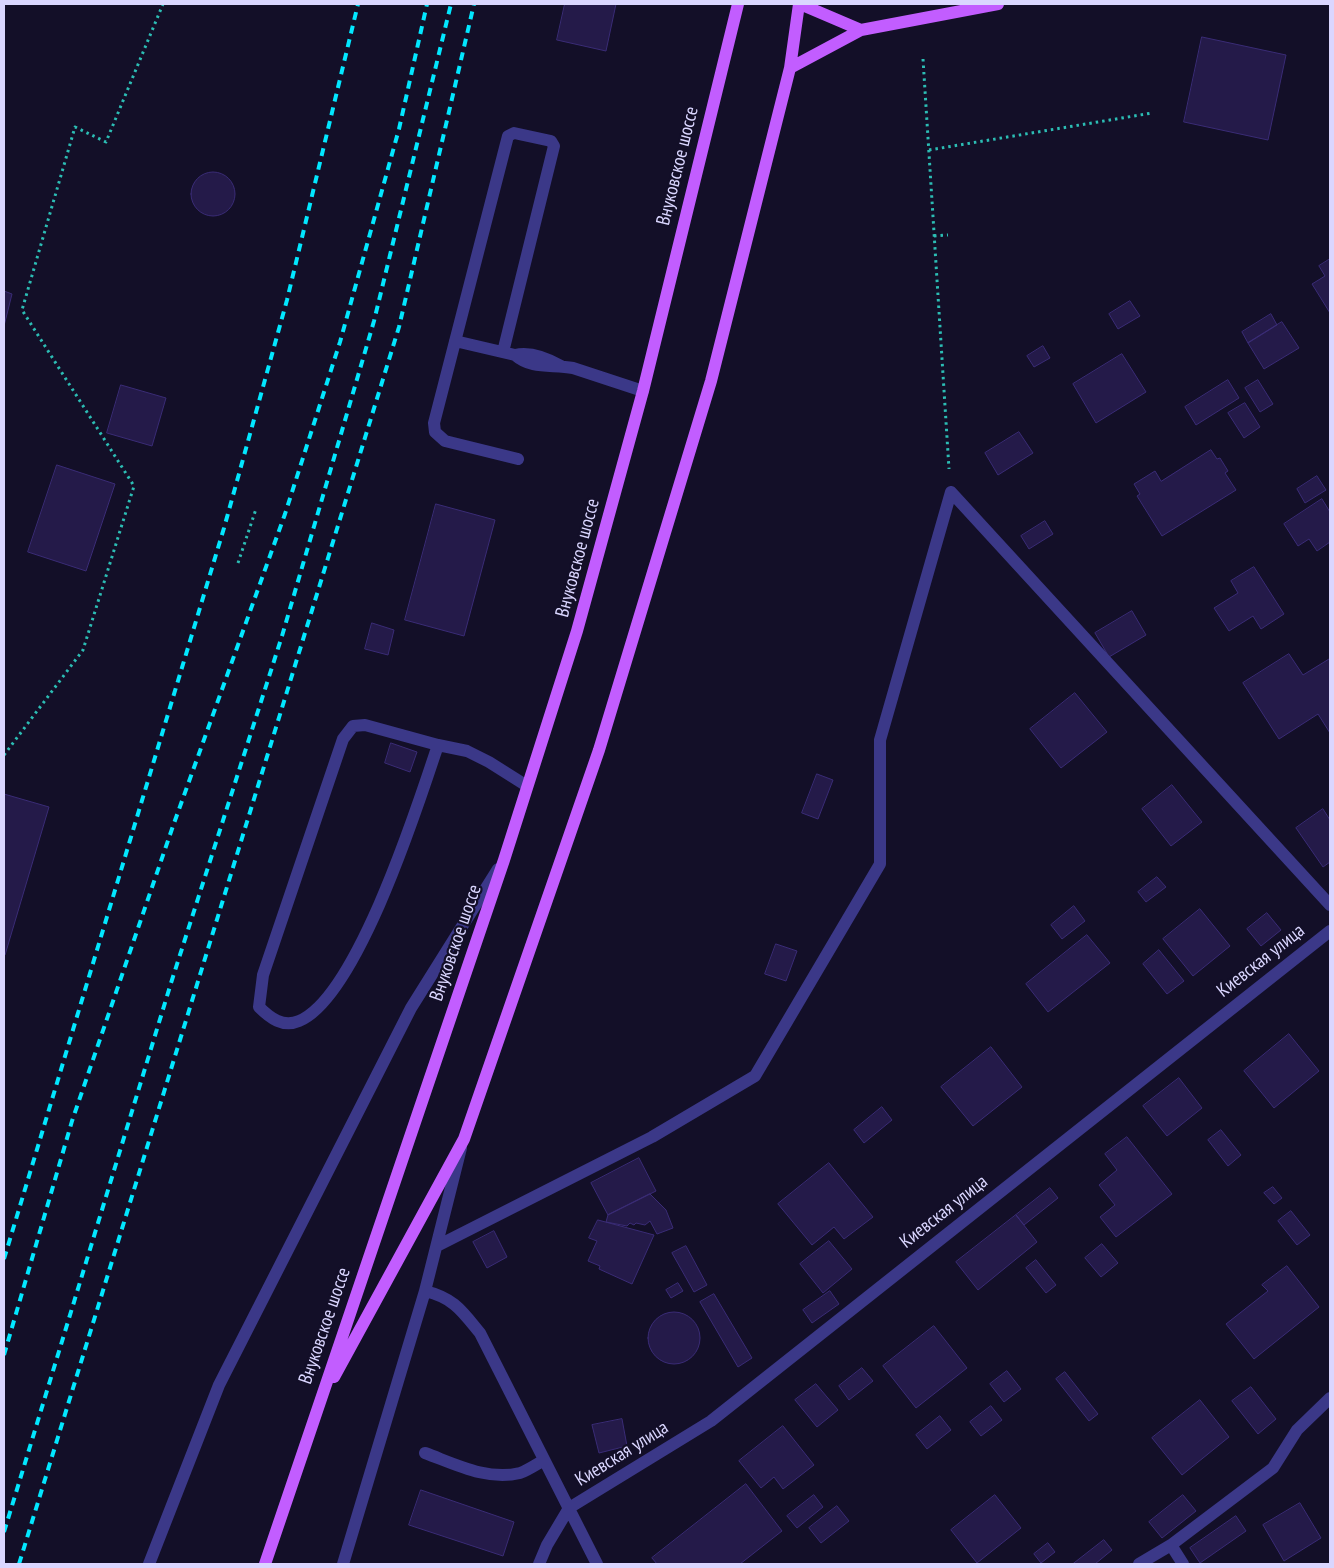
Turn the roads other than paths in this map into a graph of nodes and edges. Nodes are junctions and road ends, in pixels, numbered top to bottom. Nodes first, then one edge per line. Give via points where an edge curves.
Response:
1 (738, 4) edge
2 (800, 4) edge
3 (998, 4) edge
4 (861, 30) junction
5 (790, 68) junction
6 (456, 341) junction
7 (509, 354) junction
8 (643, 391) junction
9 (518, 459) dead end
10 (440, 746) junction
11 (526, 786) junction
12 (504, 860) junction
13 (1330, 905) edge
14 (1330, 931) edge
15 (464, 1139) junction
16 (437, 1246) junction
17 (425, 1291) junction
18 (1330, 1398) edge
19 (318, 1408) junction
20 (425, 1453) dead end
21 (544, 1460) junction
22 (570, 1508) junction
23 (1171, 1545) junction
24 (149, 1564) edge
25 (265, 1564) edge
26 (343, 1564) edge
27 (539, 1564) edge
28 (597, 1564) edge
29 (1140, 1564) edge
30 (1183, 1564) edge

1 - 8 main road, Внуковское шоссе
2 - 4 main road, Внуковское шоссе
2 - 5 main road, Внуковское шоссе
3 - 4 main road
4 - 5 main road
5 - 15 main road, Внуковское шоссе via 711,381 656,566 599,750
6 - 7 street
6 - 7 street via 508,136 514,133 528,135 551,141 554,146
6 - 9 street via 434,423 435,432 445,441
7 - 8 street via 546,357 561,366
8 - 11 main road, Внуковское шоссе via 577,631
10 - 10 street via 365,725 353,726 343,739 263,975 260,1007 269,1018 293,1023 325,1002 375,914 402,852
10 - 11 street via 463,750 490,762
11 - 12 main road, Внуковское шоссе
12 - 19 main road, Внуковское шоссе
12 - 24 street via 411,1008 219,1385
13 - 16 street via 951,492 880,740 880,864 755,1076 652,1137
14 - 22 street, Киевская улица via 711,1421
15 - 16 street
15 - 19 main road, Внуковское шоссе
16 - 17 street
17 - 21 street via 442,1295 456,1304 480,1333
17 - 26 street
18 - 23 street via 1298,1430 1273,1468
19 - 25 main road
20 - 21 street via 484,1474 521,1472
21 - 22 street
22 - 27 street
22 - 28 street
23 - 29 street
23 - 30 street

